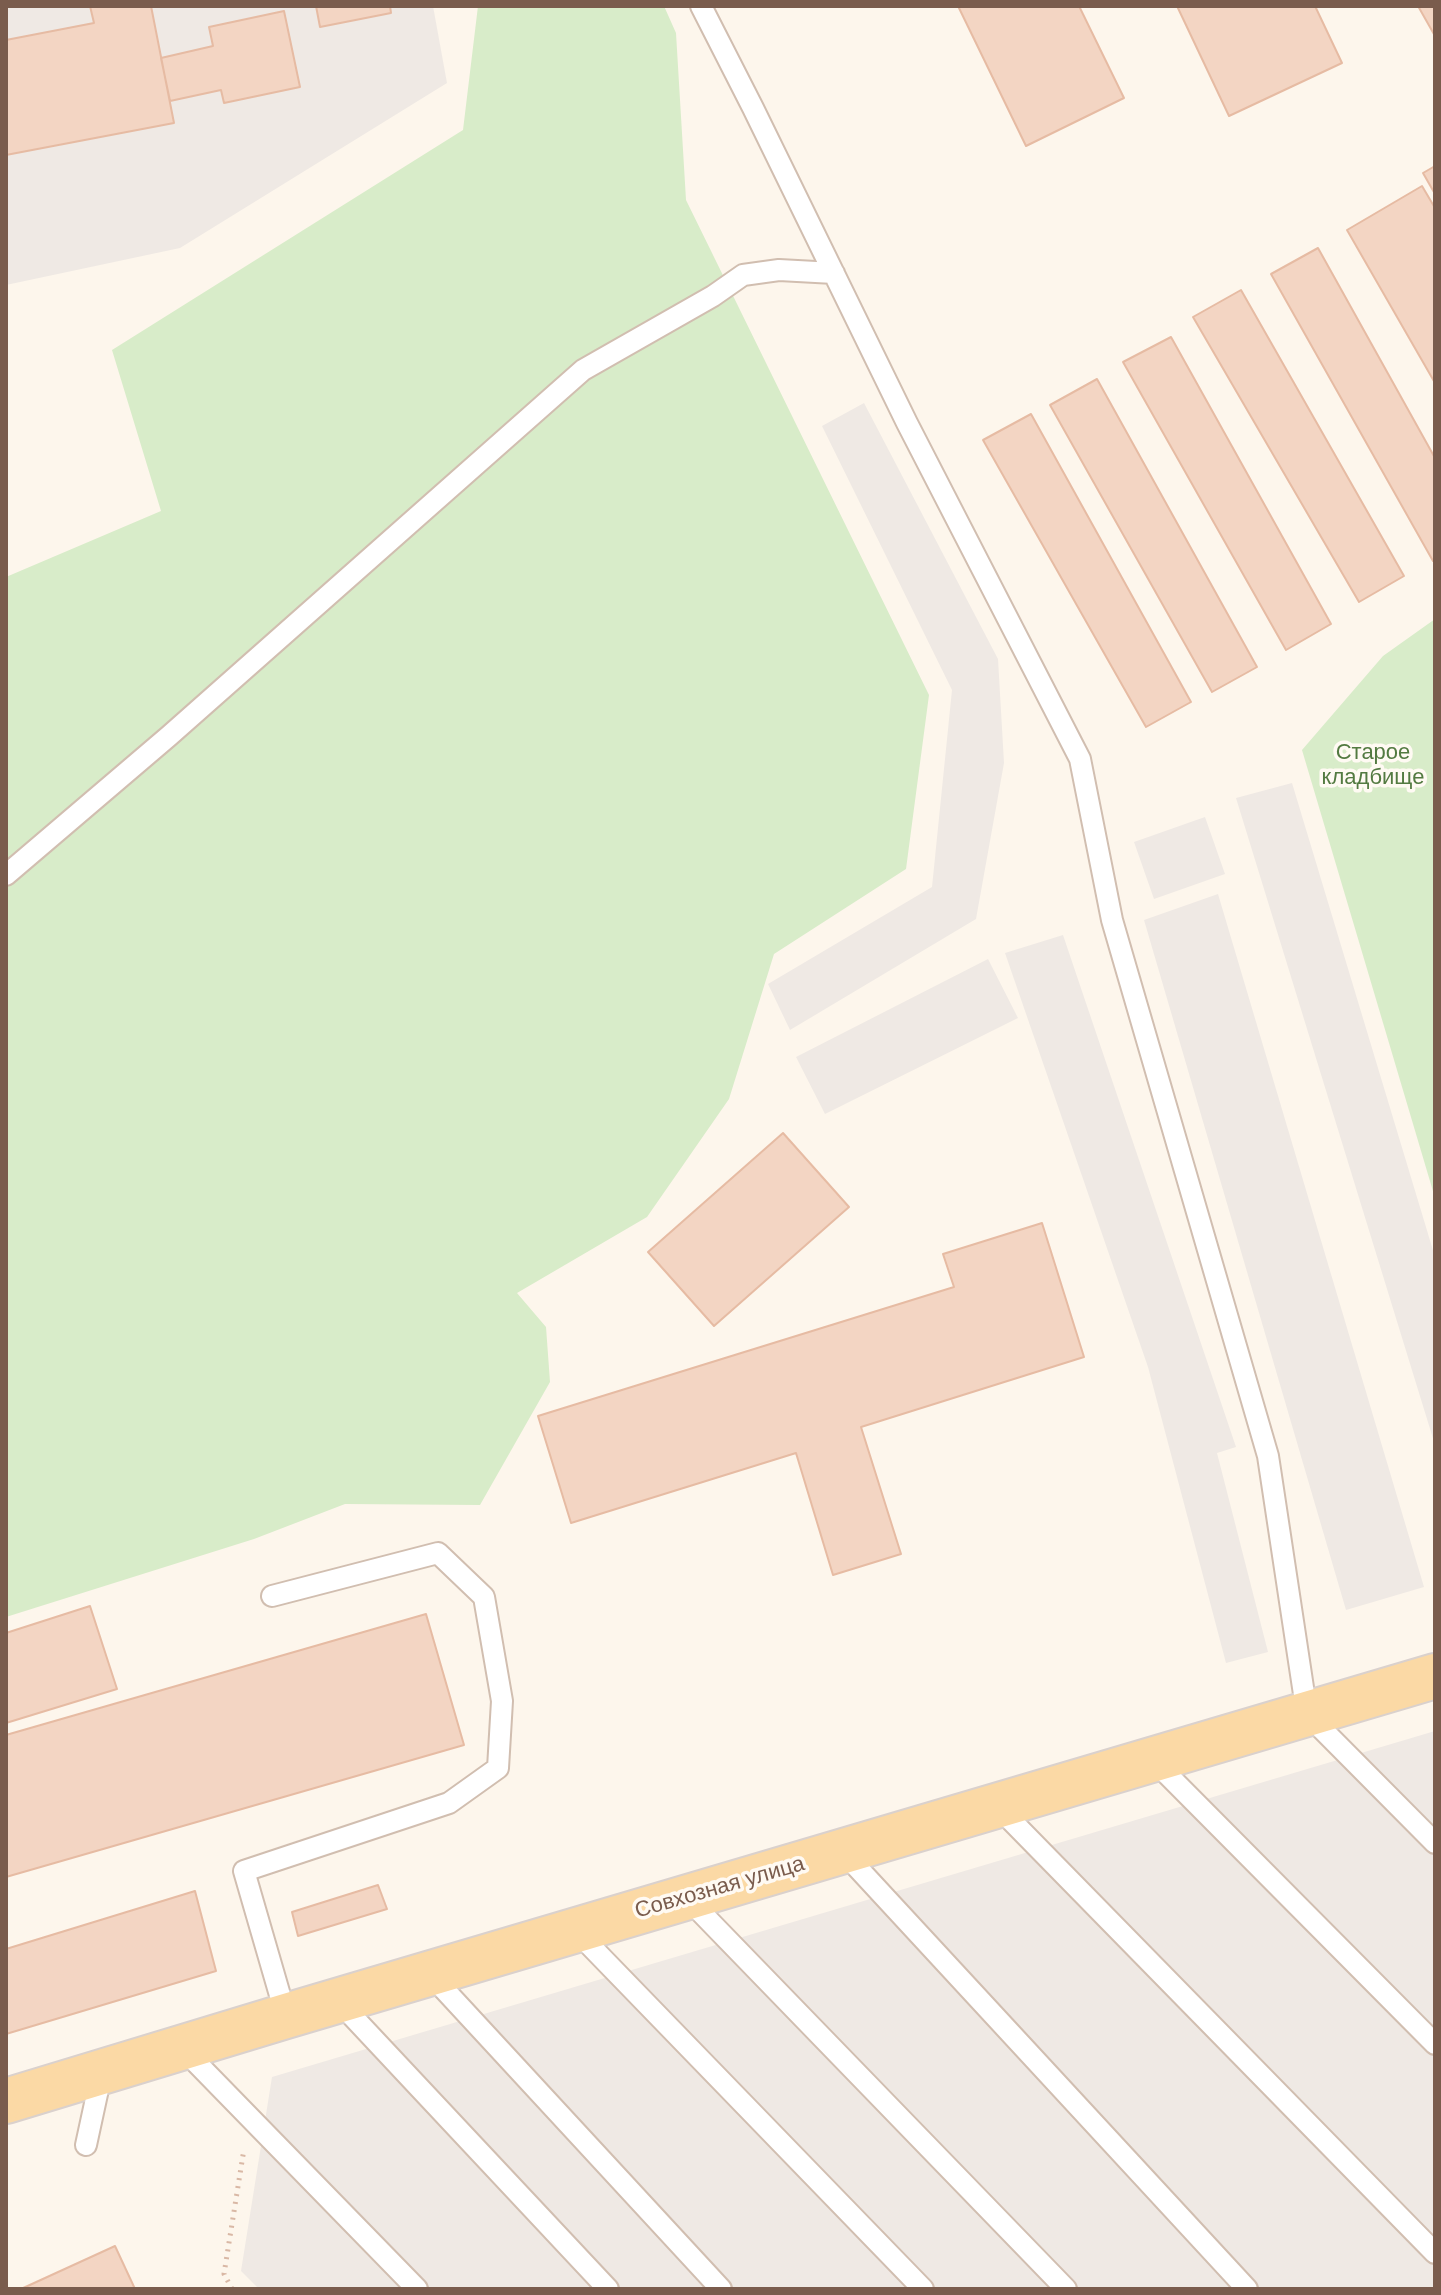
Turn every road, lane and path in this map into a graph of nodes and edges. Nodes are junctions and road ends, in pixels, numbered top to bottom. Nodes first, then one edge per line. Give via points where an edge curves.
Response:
1 (701, 6) edge
2 (834, 273) junction
3 (6, 875) edge
4 (272, 1596) dead end
5 (1435, 1676) edge
6 (1307, 1714) junction
7 (1153, 1760) junction
8 (997, 1806) junction
9 (1435, 1843) edge
10 (843, 1852) junction
11 (687, 1898) junction
12 (575, 1930) junction
13 (429, 1973) junction
14 (339, 2002) junction
15 (286, 2016) junction
16 (1435, 2044) edge
17 (181, 2047) junction
18 (102, 2071) junction
19 (6, 2101) edge
20 (249, 2115) junction
21 (86, 2145) dead end
22 (1435, 2253) edge
23 (232, 2289) edge
24 (417, 2289) edge
25 (608, 2289) edge
26 (721, 2289) edge
27 (923, 2289) edge
28 (1066, 2289) edge
29 (1247, 2289) edge

1 - 2 lane
2 - 3 lane via 779,270 743,275 583,370
2 - 6 lane via 1080,759 1112,920 1268,1456
4 - 15 lane via 438,1553 484,1597 502,1701 498,1768 449,1803 244,1871
5 - 6 main road, Совхозная улица
6 - 7 main road, Совхозная улица
6 - 9 lane
7 - 8 main road, Совхозная улица
7 - 16 lane
8 - 10 main road, Совхозная улица
8 - 22 lane
10 - 11 main road, Совхозная улица
10 - 29 lane
11 - 12 main road, Совхозная улица
11 - 28 lane
12 - 13 main road, Совхозная улица
12 - 27 lane
13 - 14 main road, Совхозная улица
13 - 26 lane
14 - 15 main road, Совхозная улица
14 - 25 lane
15 - 17 main road, Совхозная улица
17 - 18 main road, Совхозная улица
17 - 20 lane
18 - 19 main road, Совхозная улица
18 - 21 lane
20 - 23 path via 224,2274
20 - 24 lane

